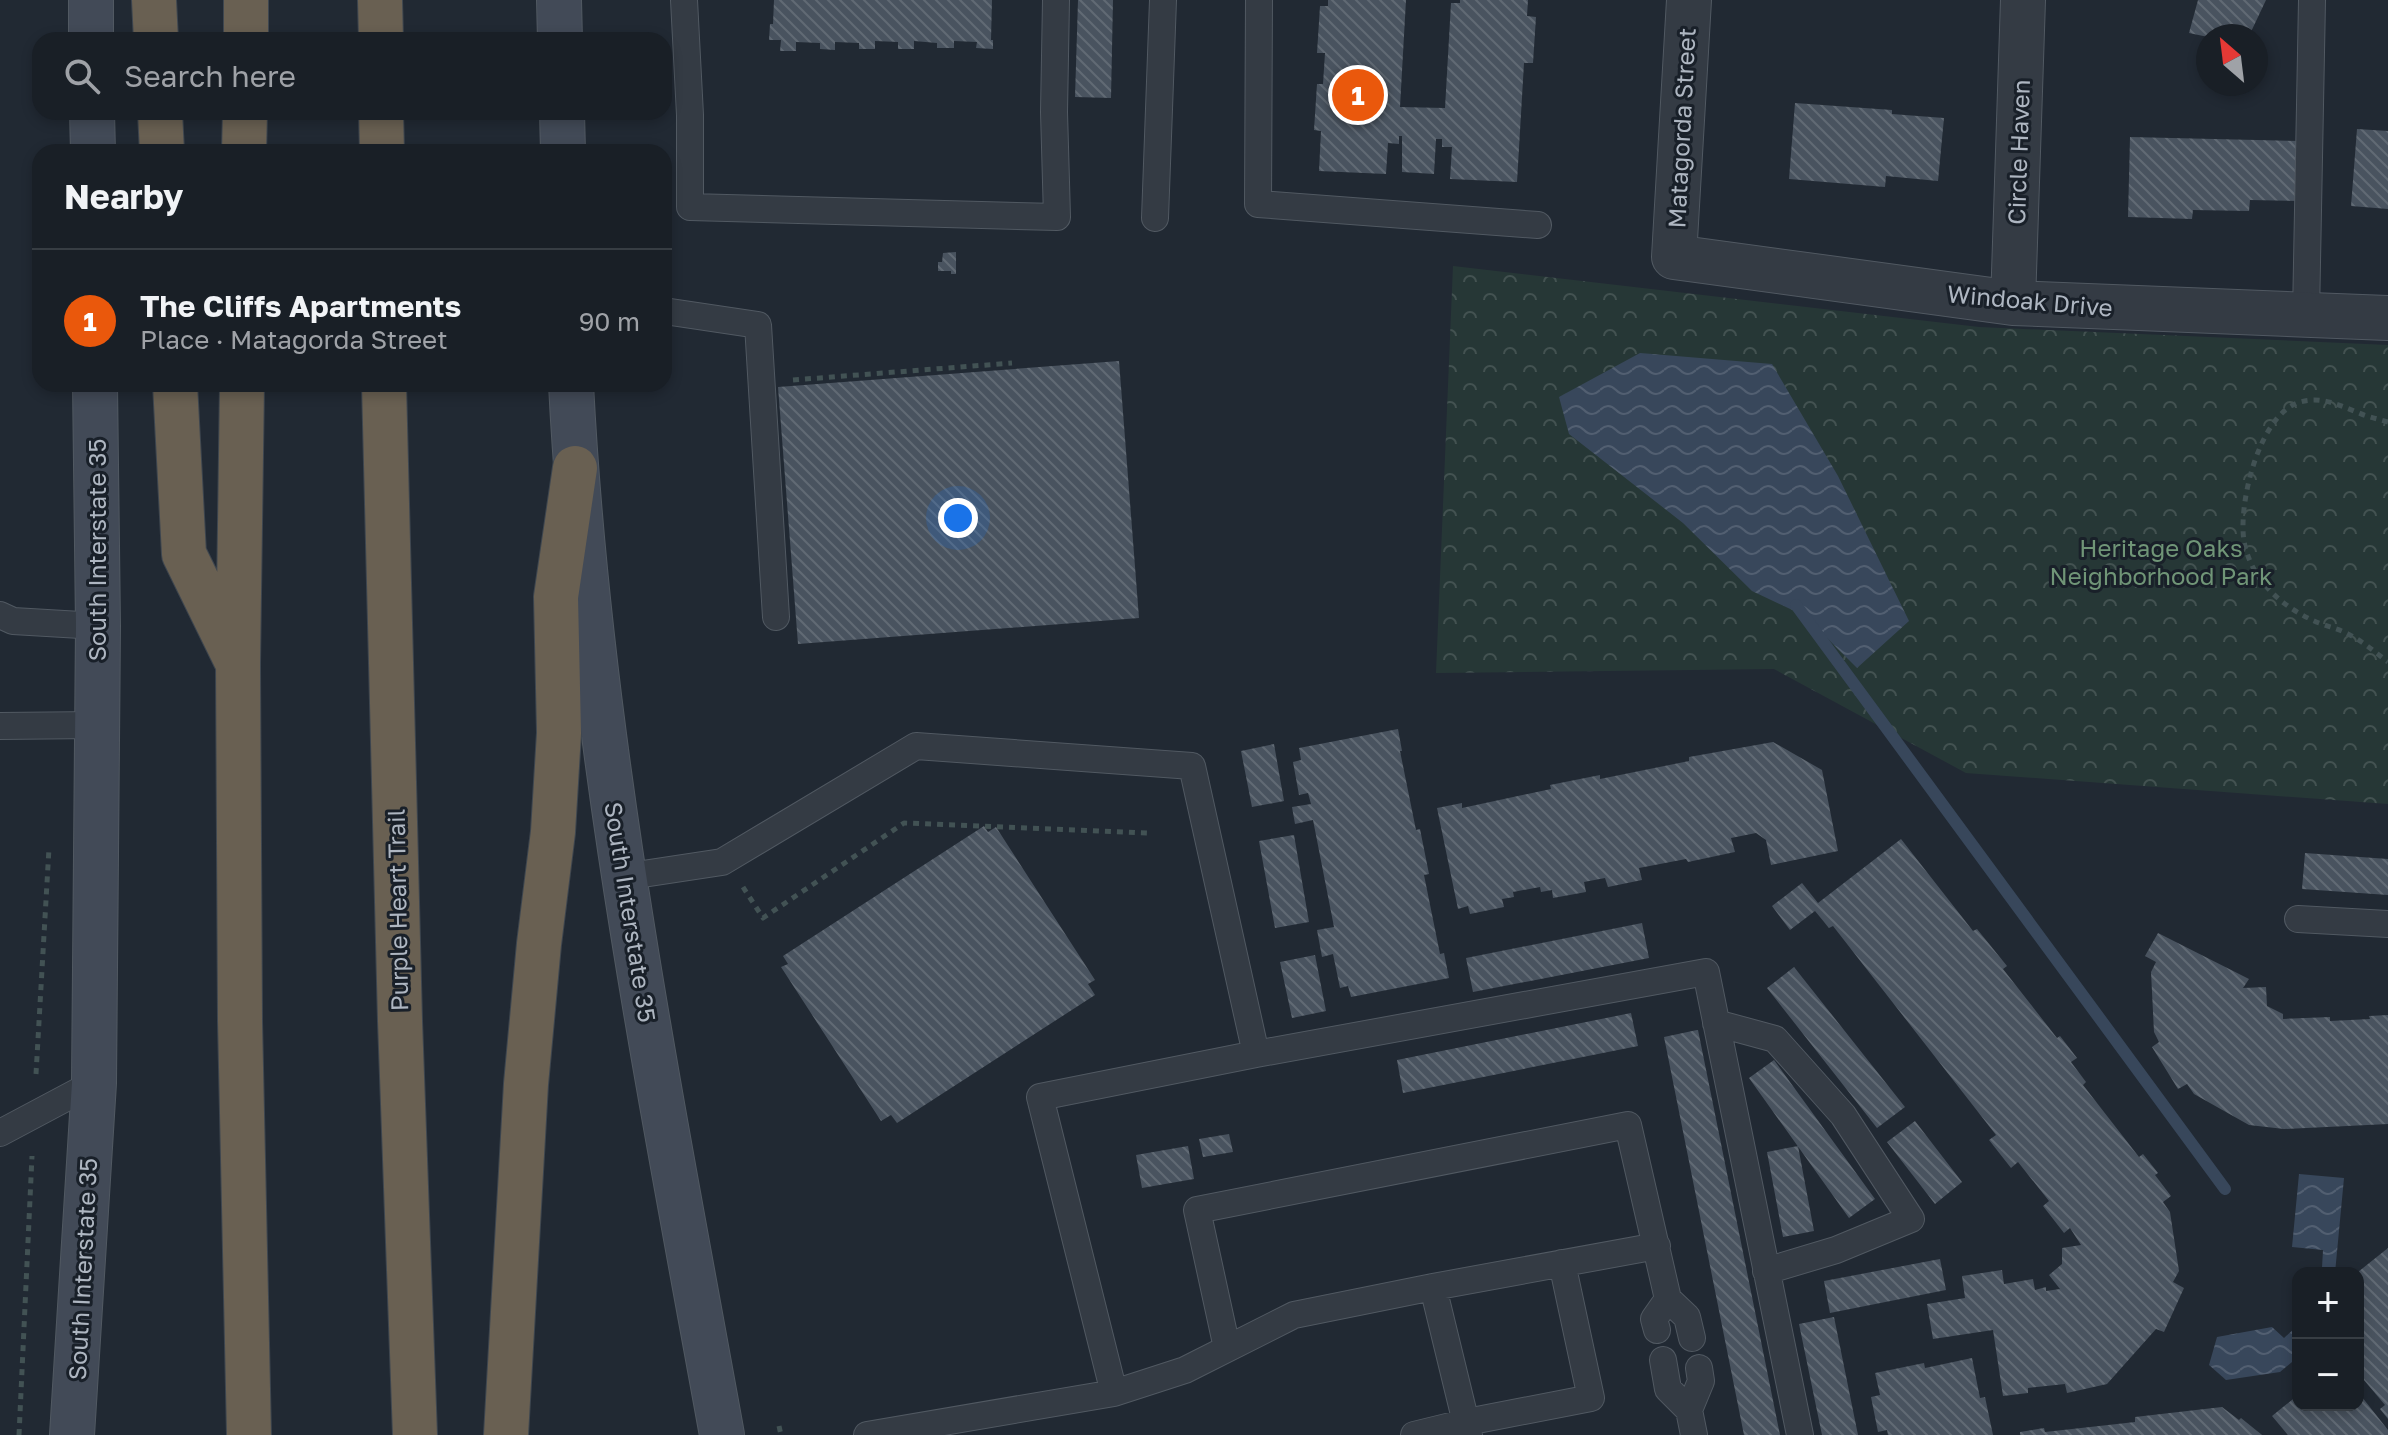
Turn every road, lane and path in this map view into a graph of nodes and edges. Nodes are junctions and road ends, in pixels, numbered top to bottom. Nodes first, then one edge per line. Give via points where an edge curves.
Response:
1 (91, 0) edge
2 (154, 0) edge
3 (246, 0) edge
4 (380, 0) edge
5 (559, 0) edge
6 (684, 0) edge
7 (1056, 0) edge
8 (1163, 0) edge
9 (1259, 0) edge
10 (1689, 0) edge
11 (2023, 0) edge
12 (2312, 0) edge
13 (91, 32) edge
14 (156, 32) edge
15 (246, 32) edge
16 (381, 32) edge
17 (560, 32) edge
18 (92, 120) edge
19 (160, 120) edge
20 (245, 120) edge
21 (381, 120) edge
22 (562, 120) edge
23 (93, 144) edge
24 (162, 144) edge
25 (244, 144) edge
26 (382, 144) edge
27 (563, 144) edge
28 (1155, 218) dead end
29 (1538, 225) dead end
30 (1674, 257) joint
31 (2013, 303) junction
32 (672, 312) edge
33 (2306, 315) junction
34 (2388, 318) edge
35 (1012, 363) dead end
36 (787, 380) dead end
37 (95, 392) edge
38 (175, 392) edge
39 (242, 392) edge
40 (384, 392) edge
41 (571, 392) edge
42 (2388, 422) edge
43 (575, 468) junction
44 (0, 615) edge
45 (776, 617) dead end
46 (98, 626) junction
47 (2388, 662) edge
48 (238, 664) junction
49 (96, 725) junction
50 (0, 726) edge
51 (1149, 833) dead end
52 (49, 841) dead end
53 (726, 859) junction
54 (623, 877) junction
55 (2298, 919) dead end
56 (2388, 924) edge
57 (1716, 1023) junction
58 (1256, 1054) junction
59 (94, 1083) junction
60 (35, 1085) dead end
61 (0, 1133) edge
62 (32, 1155) dead end
63 (1657, 1246) junction
64 (1562, 1263) junction
65 (1766, 1271) junction
66 (1433, 1287) junction
67 (1668, 1299) junction
68 (1657, 1330) dead end
69 (1692, 1338) dead end
70 (1227, 1348) junction
71 (1663, 1360) dead end
72 (1699, 1368) dead end
73 (1114, 1393) junction
74 (1691, 1423) edge
75 (779, 1426) dead end
76 (1468, 1428) edge
77 (19, 1435) edge
78 (72, 1435) edge
79 (249, 1435) edge
80 (415, 1435) edge
81 (506, 1435) edge
82 (722, 1435) edge
83 (781, 1435) edge
84 (867, 1435) edge
85 (1414, 1435) edge
86 (1800, 1435) edge

1 - 13 main road
2 - 14 highway
3 - 15 highway
4 - 16 highway
5 - 17 main road
6 - 7 lane via 690,207 1057,217
8 - 28 lane
9 - 29 lane via 1258,204
10 - 30 street, Matagorda Street
11 - 31 street, Circle Haven
12 - 33 lane
18 - 23 main road
19 - 24 highway
20 - 25 highway
21 - 26 highway
22 - 27 main road
30 - 31 street, Windoak Drive
31 - 33 street, Windoak Drive
32 - 45 lane via 758,325
33 - 34 street, Windoak Drive
35 - 36 path
37 - 46 main road, South Interstate 35
38 - 48 highway via 184,554
39 - 48 highway
40 - 80 highway, Purple Heart Trail
41 - 43 main road, South Interstate 35
42 - 47 path via 2314,399 2280,415 2268,431 2248,483 2244,542 2260,579 2293,611 2347,633
43 - 54 main road, South Interstate 35
43 - 81 highway via 556,597 559,733 526,1084
44 - 46 lane via 13,621
46 - 49 main road, South Interstate 35
48 - 79 highway
49 - 50 lane
49 - 59 main road, South Interstate 35
51 - 53 path via 904,823 763,918
52 - 60 path
53 - 54 lane
53 - 58 lane via 916,746 1192,766
54 - 82 main road, South Interstate 35
55 - 56 lane
57 - 58 lane via 1706,972
57 - 65 lane
57 - 65 lane via 1775,1039 1843,1115 1911,1219
58 - 73 lane via 1040,1097
59 - 61 lane
59 - 78 main road, South Interstate 35
62 - 77 path
63 - 64 lane
63 - 67 lane
63 - 70 lane via 1628,1125 1197,1210
64 - 66 lane
64 - 76 lane via 1591,1398
65 - 86 lane
66 - 70 lane via 1294,1315
66 - 76 lane
67 - 68 lane via 1654,1319
67 - 69 lane via 1687,1317
70 - 73 lane via 1185,1370
71 - 74 lane via 1668,1389
72 - 74 lane
73 - 84 lane
75 - 83 path
76 - 85 lane

